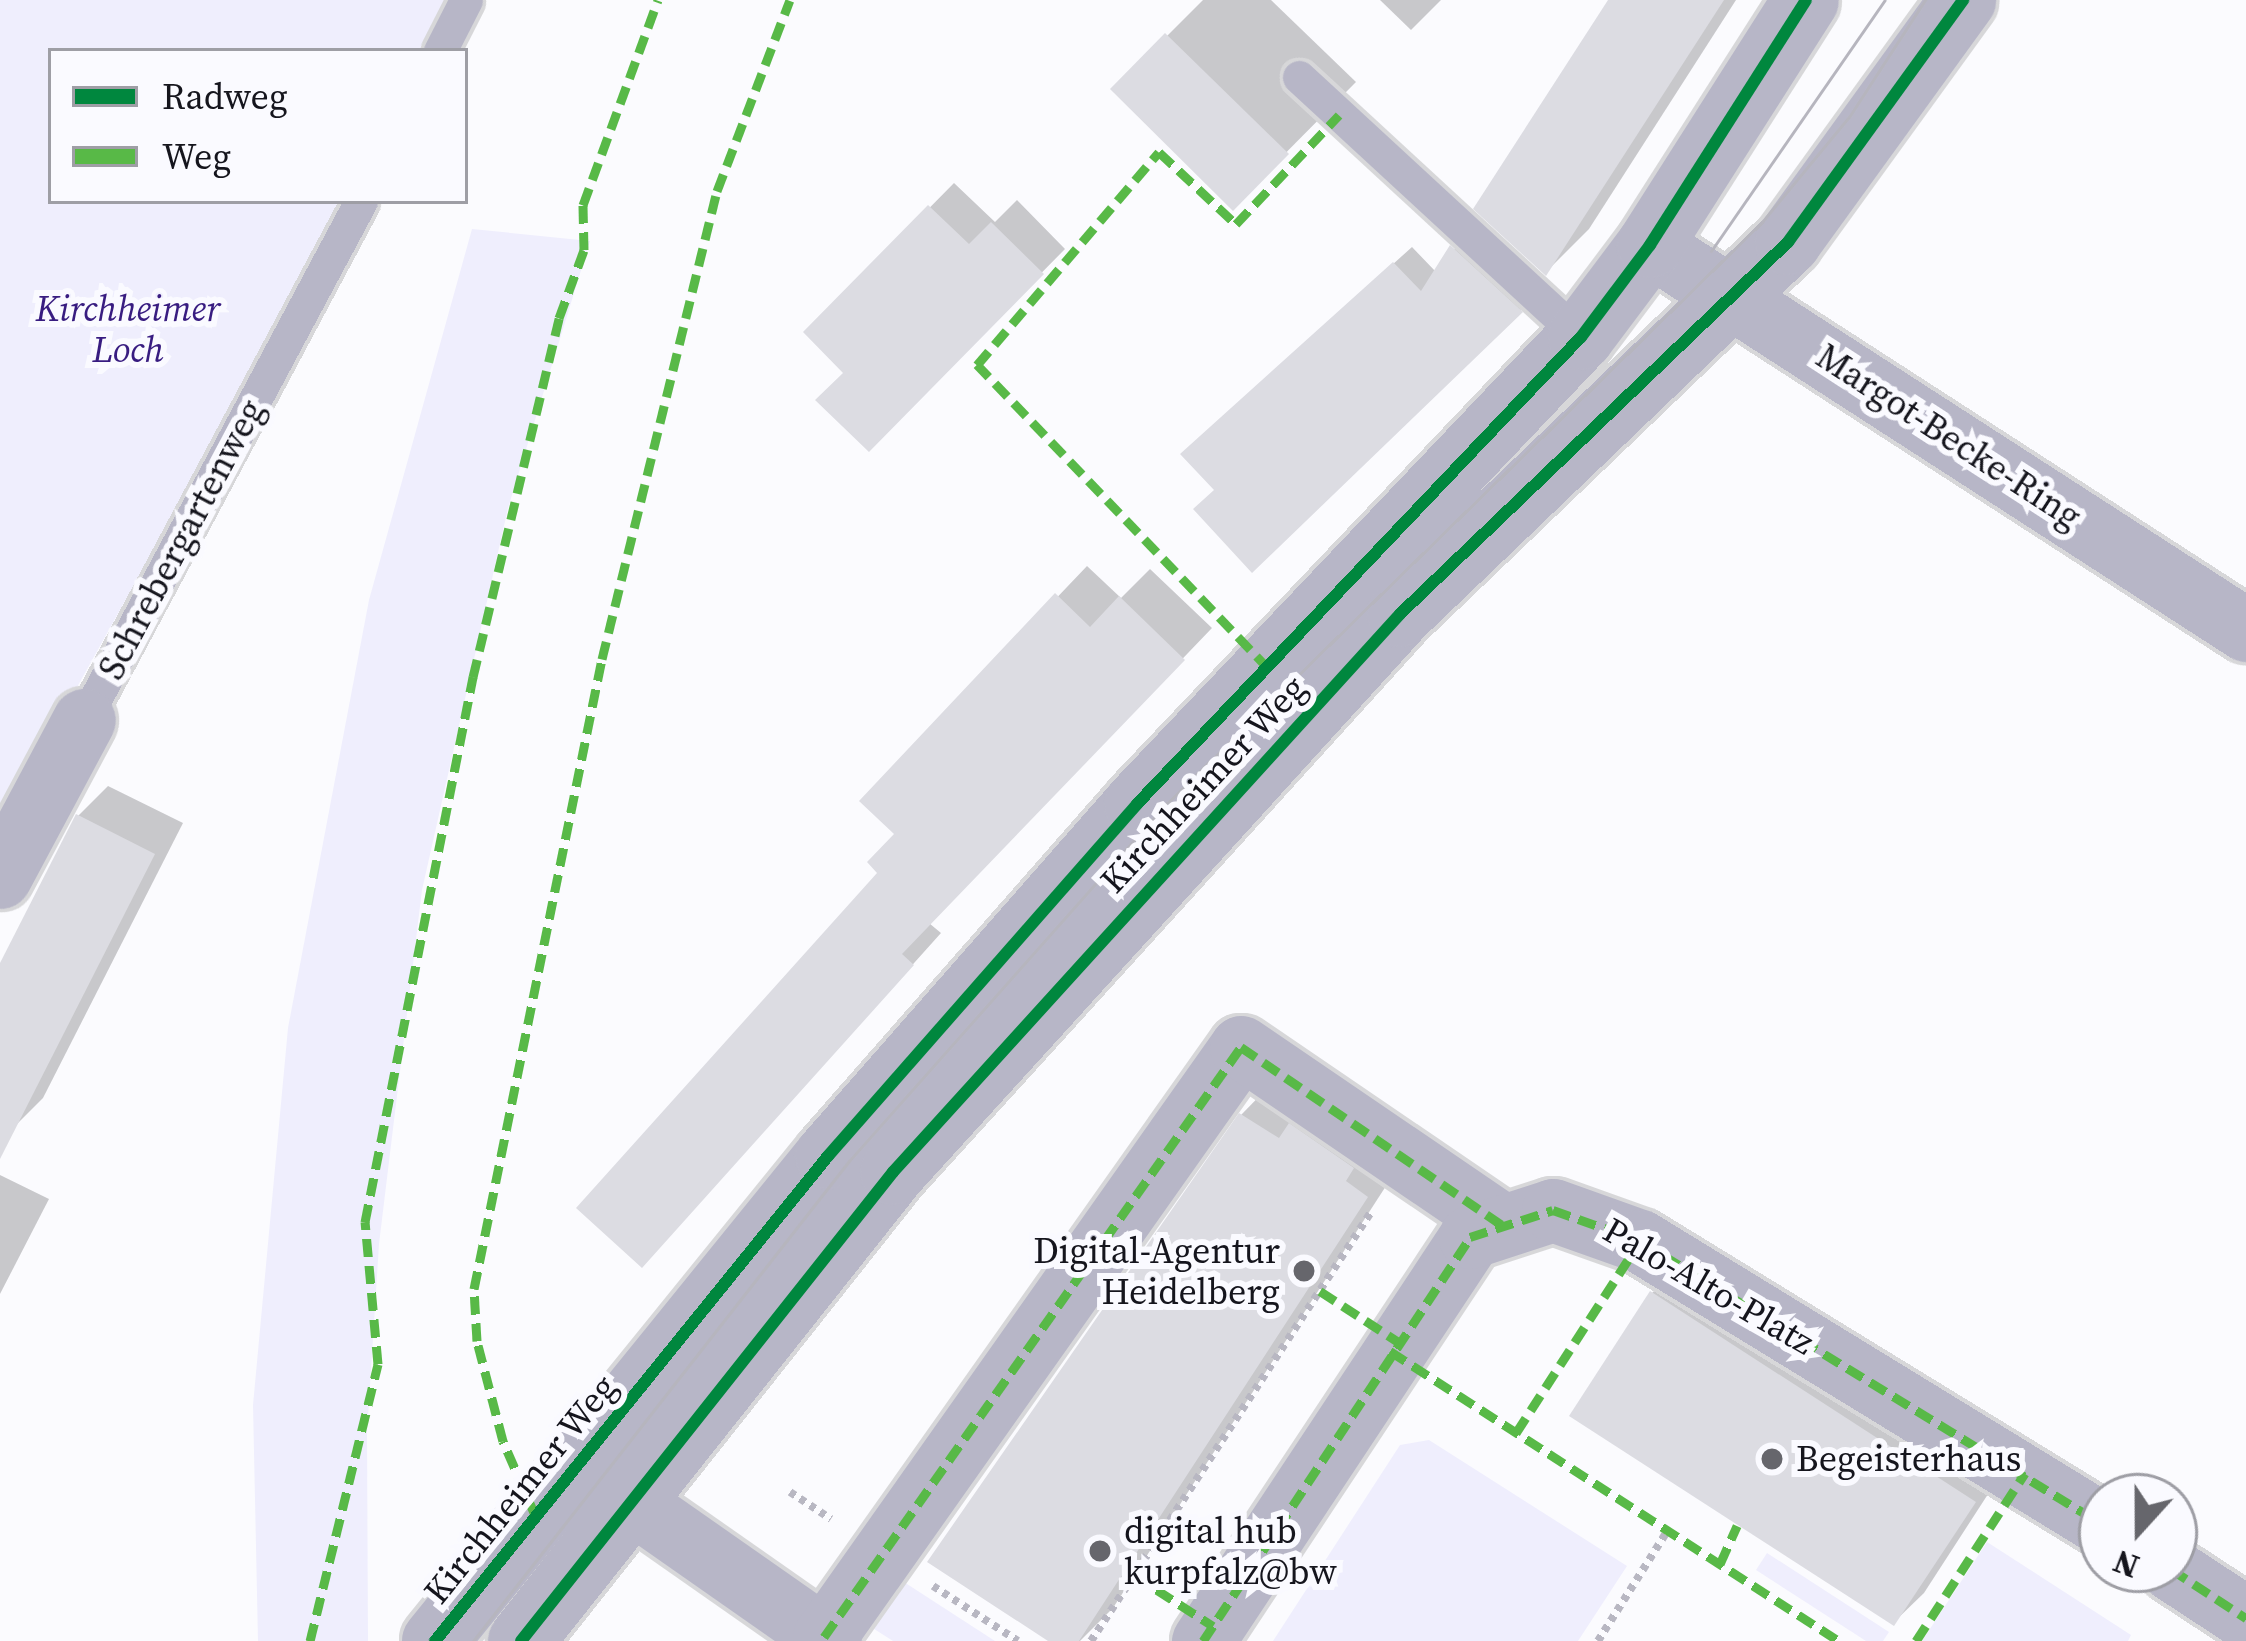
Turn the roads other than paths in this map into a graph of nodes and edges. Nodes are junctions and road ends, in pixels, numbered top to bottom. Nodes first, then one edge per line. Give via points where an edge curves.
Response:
1 (466, 0) edge
2 (1807, 0) edge
3 (1963, 0) edge
4 (442, 48) edge
5 (1298, 76) dead end
6 (359, 204) edge
7 (1650, 245) junction
8 (1727, 297) junction
9 (1581, 337) junction
10 (2246, 630) edge
11 (84, 720) joint
12 (0, 877) edge
13 (1502, 1225) junction
14 (630, 1501) junction
15 (2078, 1509) edge
16 (2198, 1587) edge
17 (2246, 1618) edge
18 (827, 1639) edge
19 (435, 1641) edge
20 (521, 1641) edge
21 (1203, 1641) edge

1 - 4 lane
2 - 7 street, Kirchheimer Weg
3 - 8 street, Kirchheimer Weg via 1788,242
5 - 9 lane
6 - 11 lane, Schrebergartenweg
7 - 8 street, Margot-Becke-Ring
7 - 9 street, Kirchheimer Weg
8 - 10 street, Margot-Becke-Ring
8 - 14 street, Kirchheimer Weg via 1400,614 1190,841 893,1172
9 - 19 street, Kirchheimer Weg via 1106,839 828,1156
11 - 12 street, Schrebergartenweg
13 - 15 street, Palo-Alto-Platz via 1553,1210 1640,1241
13 - 18 street via 1241,1048
13 - 21 street, Palo-Alto-Platz via 1470,1237 1427,1292
14 - 18 street
14 - 20 street, Kirchheimer Weg
16 - 17 street

